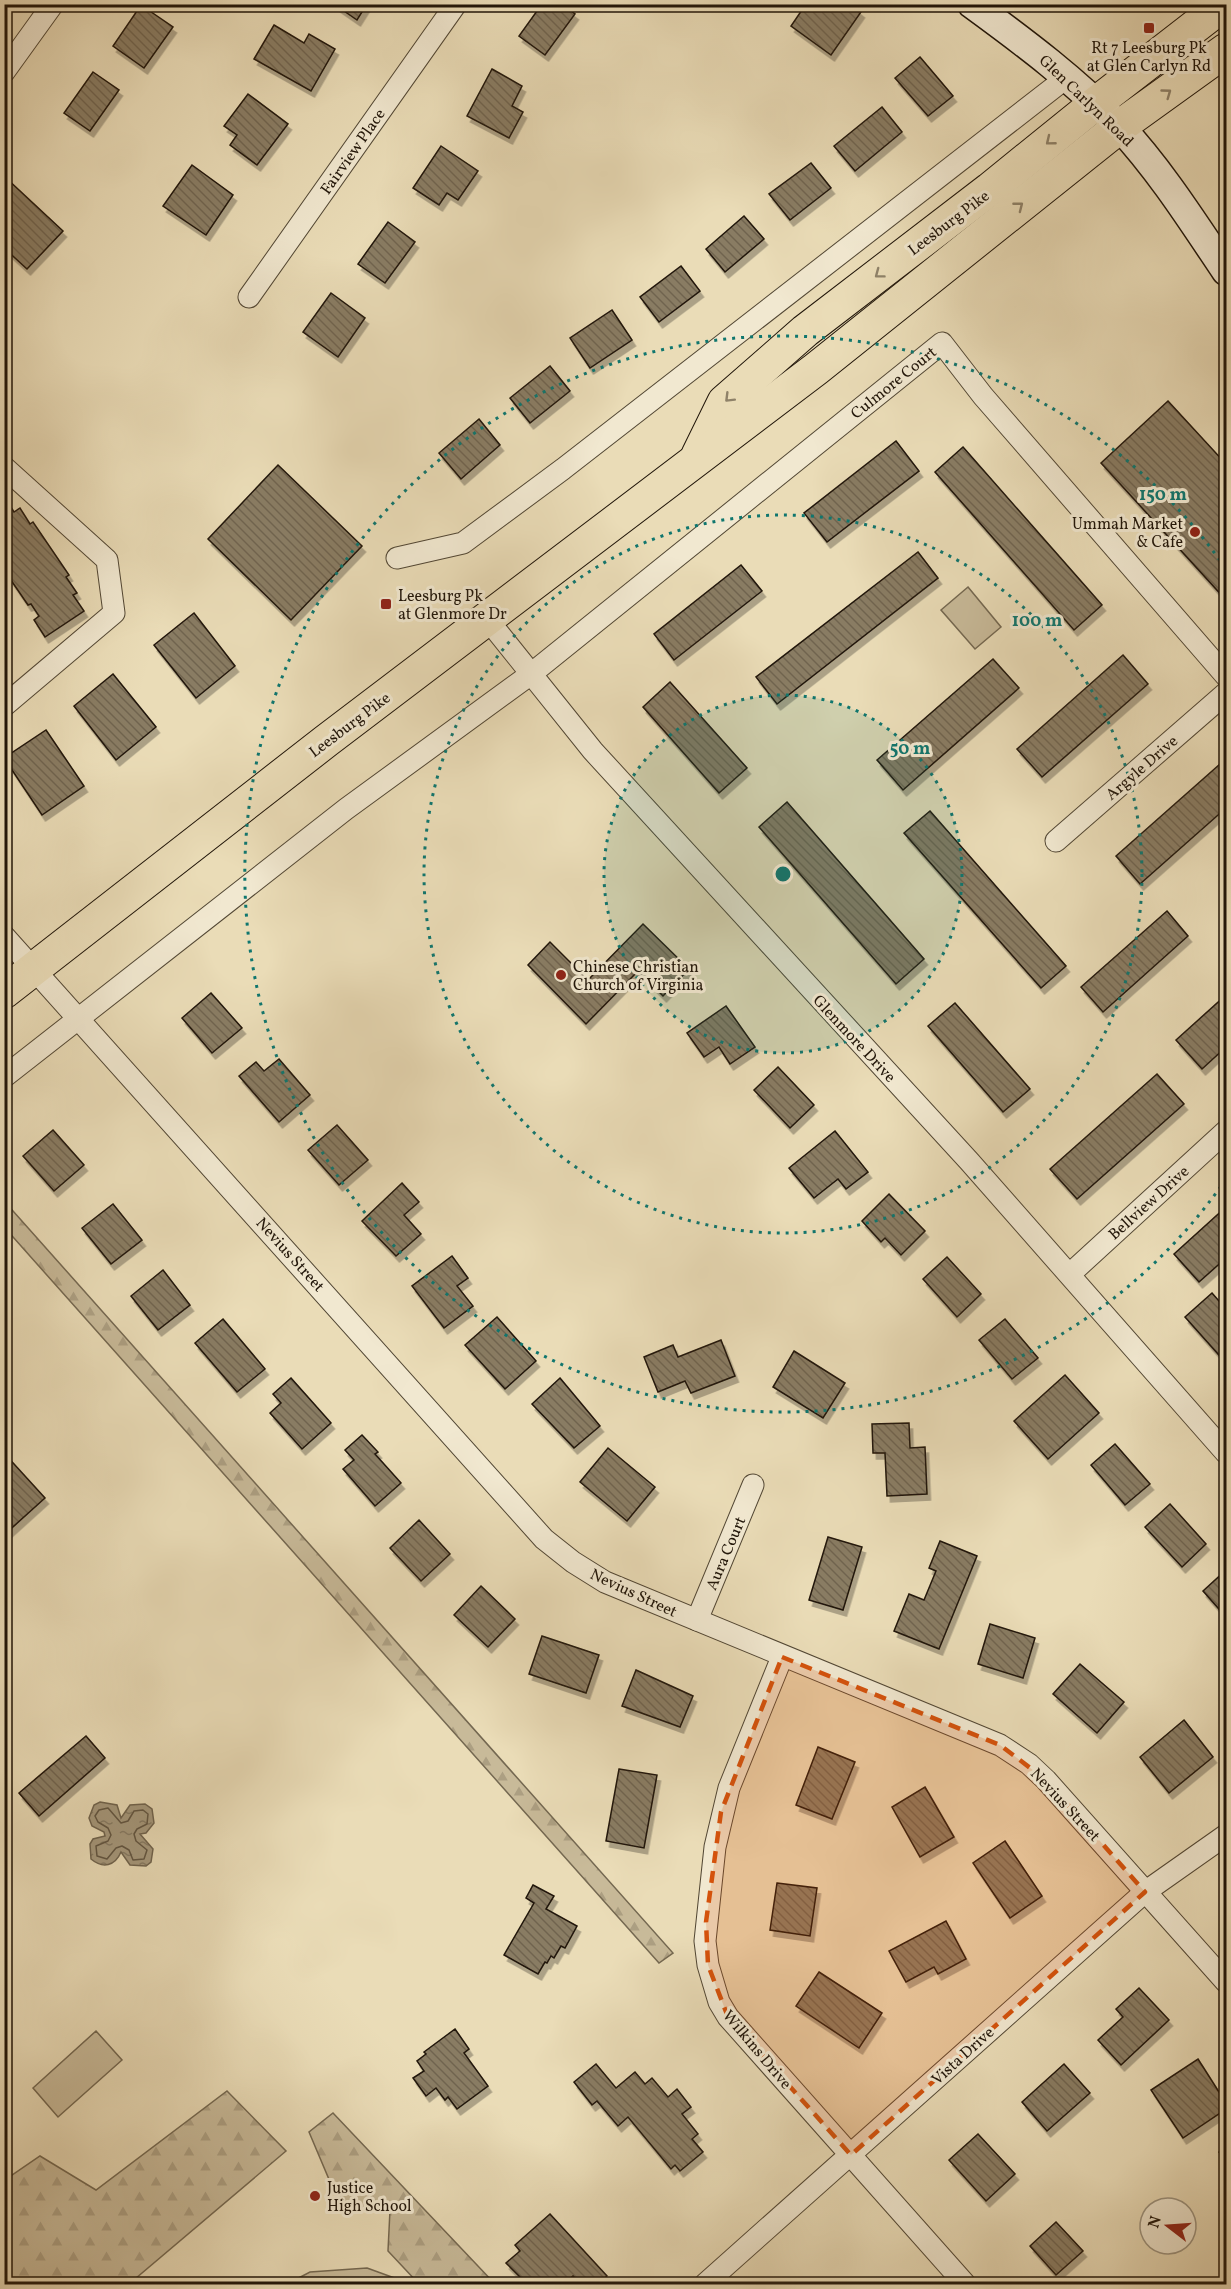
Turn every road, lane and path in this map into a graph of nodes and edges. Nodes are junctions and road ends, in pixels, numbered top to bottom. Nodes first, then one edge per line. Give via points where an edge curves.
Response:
1 (53, 4) edge
2 (456, 4) edge
3 (972, 4) edge
4 (1224, 4) edge
5 (1227, 50) edge
6 (4, 72) edge
7 (1066, 78) junction
8 (1095, 104) junction
9 (1119, 127) junction
10 (1227, 271) edge
11 (249, 297) dead end
12 (695, 460) junction
13 (4, 467) edge
14 (397, 558) dead end
15 (488, 620) junction
16 (531, 674) junction
17 (1227, 676) edge
18 (1227, 693) edge
19 (4, 706) edge
20 (1056, 840) dead end
21 (4, 936) edge
22 (36, 968) junction
23 (4, 992) edge
24 (80, 1017) junction
25 (4, 1077) edge
26 (1227, 1131) edge
27 (1070, 1274) junction
28 (1227, 1453) edge
29 (753, 1485) dead end
30 (697, 1620) junction
31 (782, 1656) junction
32 (1227, 1835) edge
33 (1145, 1892) junction
34 (1227, 1982) edge
35 (851, 2156) junction
36 (705, 2284) edge
37 (965, 2284) edge

1 - 6 street
2 - 11 street, Fairview Place
3 - 7 street, Glen Carlyn Road
4 - 8 main road, Leesburg Pike
9 -> 5 main road, Leesburg Pike
7 - 8 street, Glen Carlyn Road
7 - 14 street via 463,543
8 - 9 street, Glen Carlyn Road
8 -> 12 main road, Leesburg Pike via 805,331 724,402
9 - 10 street, Glen Carlyn Road
12 -> 9 main road, Leesburg Pike via 816,369
12 - 15 main road, Leesburg Pike
13 - 19 street via 107,560 114,614
15 - 16 street, Glenmore Drive
15 - 22 main road, Leesburg Pike
16 - 17 street, Culmore Court via 942,343 983,396
16 - 24 street via 346,809
16 - 27 street, Glenmore Drive via 593,751
18 - 20 street, Argyle Drive
21 - 22 street, Nevius Street
22 - 23 main road, Leesburg Pike
22 - 24 street, Nevius Street
24 - 25 street
24 - 30 street, Nevius Street via 544,1539 605,1582
26 - 27 street, Bellview Drive
27 - 28 street, Glenmore Drive
29 - 30 street, Aura Court
30 - 31 street, Nevius Street
31 - 33 street, Nevius Street via 1000,1745 1046,1780
31 - 35 street, Wilkins Drive via 722,1812 706,1922 708,1965 728,2018
32 - 33 street, Vista Drive
33 - 34 street, Nevius Street
33 - 35 street, Vista Drive
35 - 36 street, Vista Drive
35 - 37 street, Wilkins Drive

